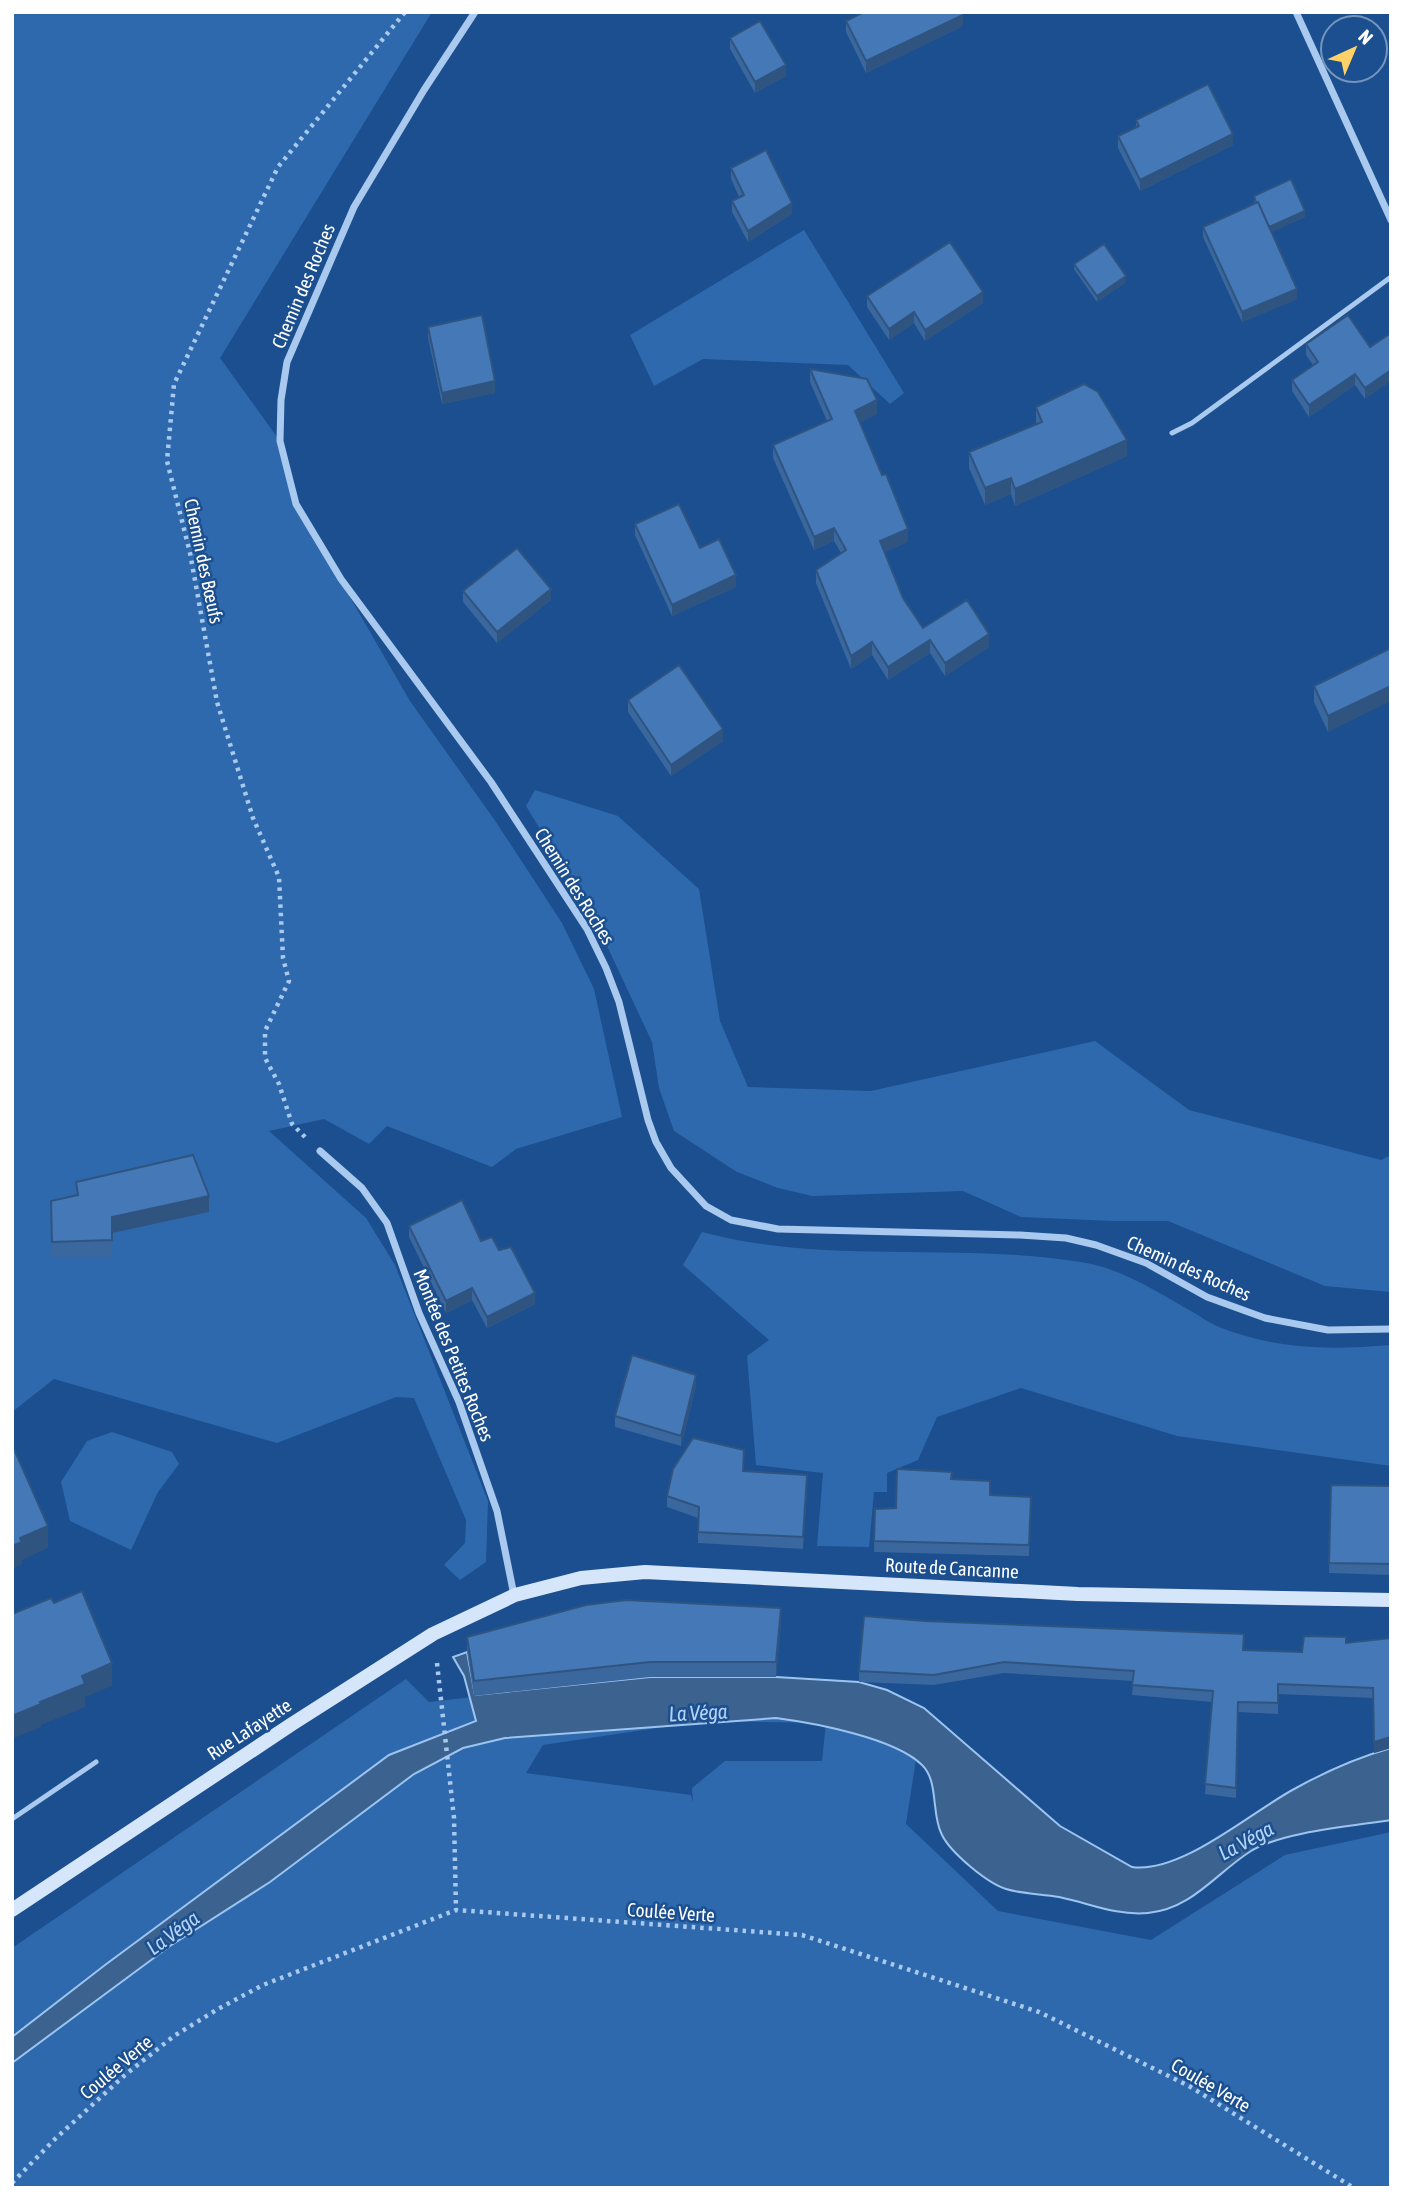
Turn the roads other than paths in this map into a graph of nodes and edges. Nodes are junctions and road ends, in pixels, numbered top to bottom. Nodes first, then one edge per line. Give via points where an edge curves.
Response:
1 (475, 12) edge
2 (1296, 12) edge
3 (1391, 220) edge
4 (1391, 276) edge
5 (1172, 433) dead end
6 (320, 1152) road end
7 (1391, 1329) edge
8 (514, 1595) junction
9 (1391, 1600) edge
10 (96, 1762) dead end
11 (12, 1819) edge
12 (12, 1910) edge

1 - 7 street, Chemin des Roches via 354,207 287,362 280,441 296,504 341,579 491,782 587,929 619,1002 648,1120 671,1168 706,1206 731,1220 778,1229 1066,1238 1146,1263 1208,1297 1265,1318 1328,1330
2 - 3 street
4 - 5 lane via 1192,423
6 - 8 street, Montée des Petites Roches via 362,1188 387,1223 497,1511
8 - 9 main road, Route de Cancanne via 581,1578 645,1572 1078,1594
8 - 12 main road, Rue Lafayette via 433,1634
10 - 11 lane

